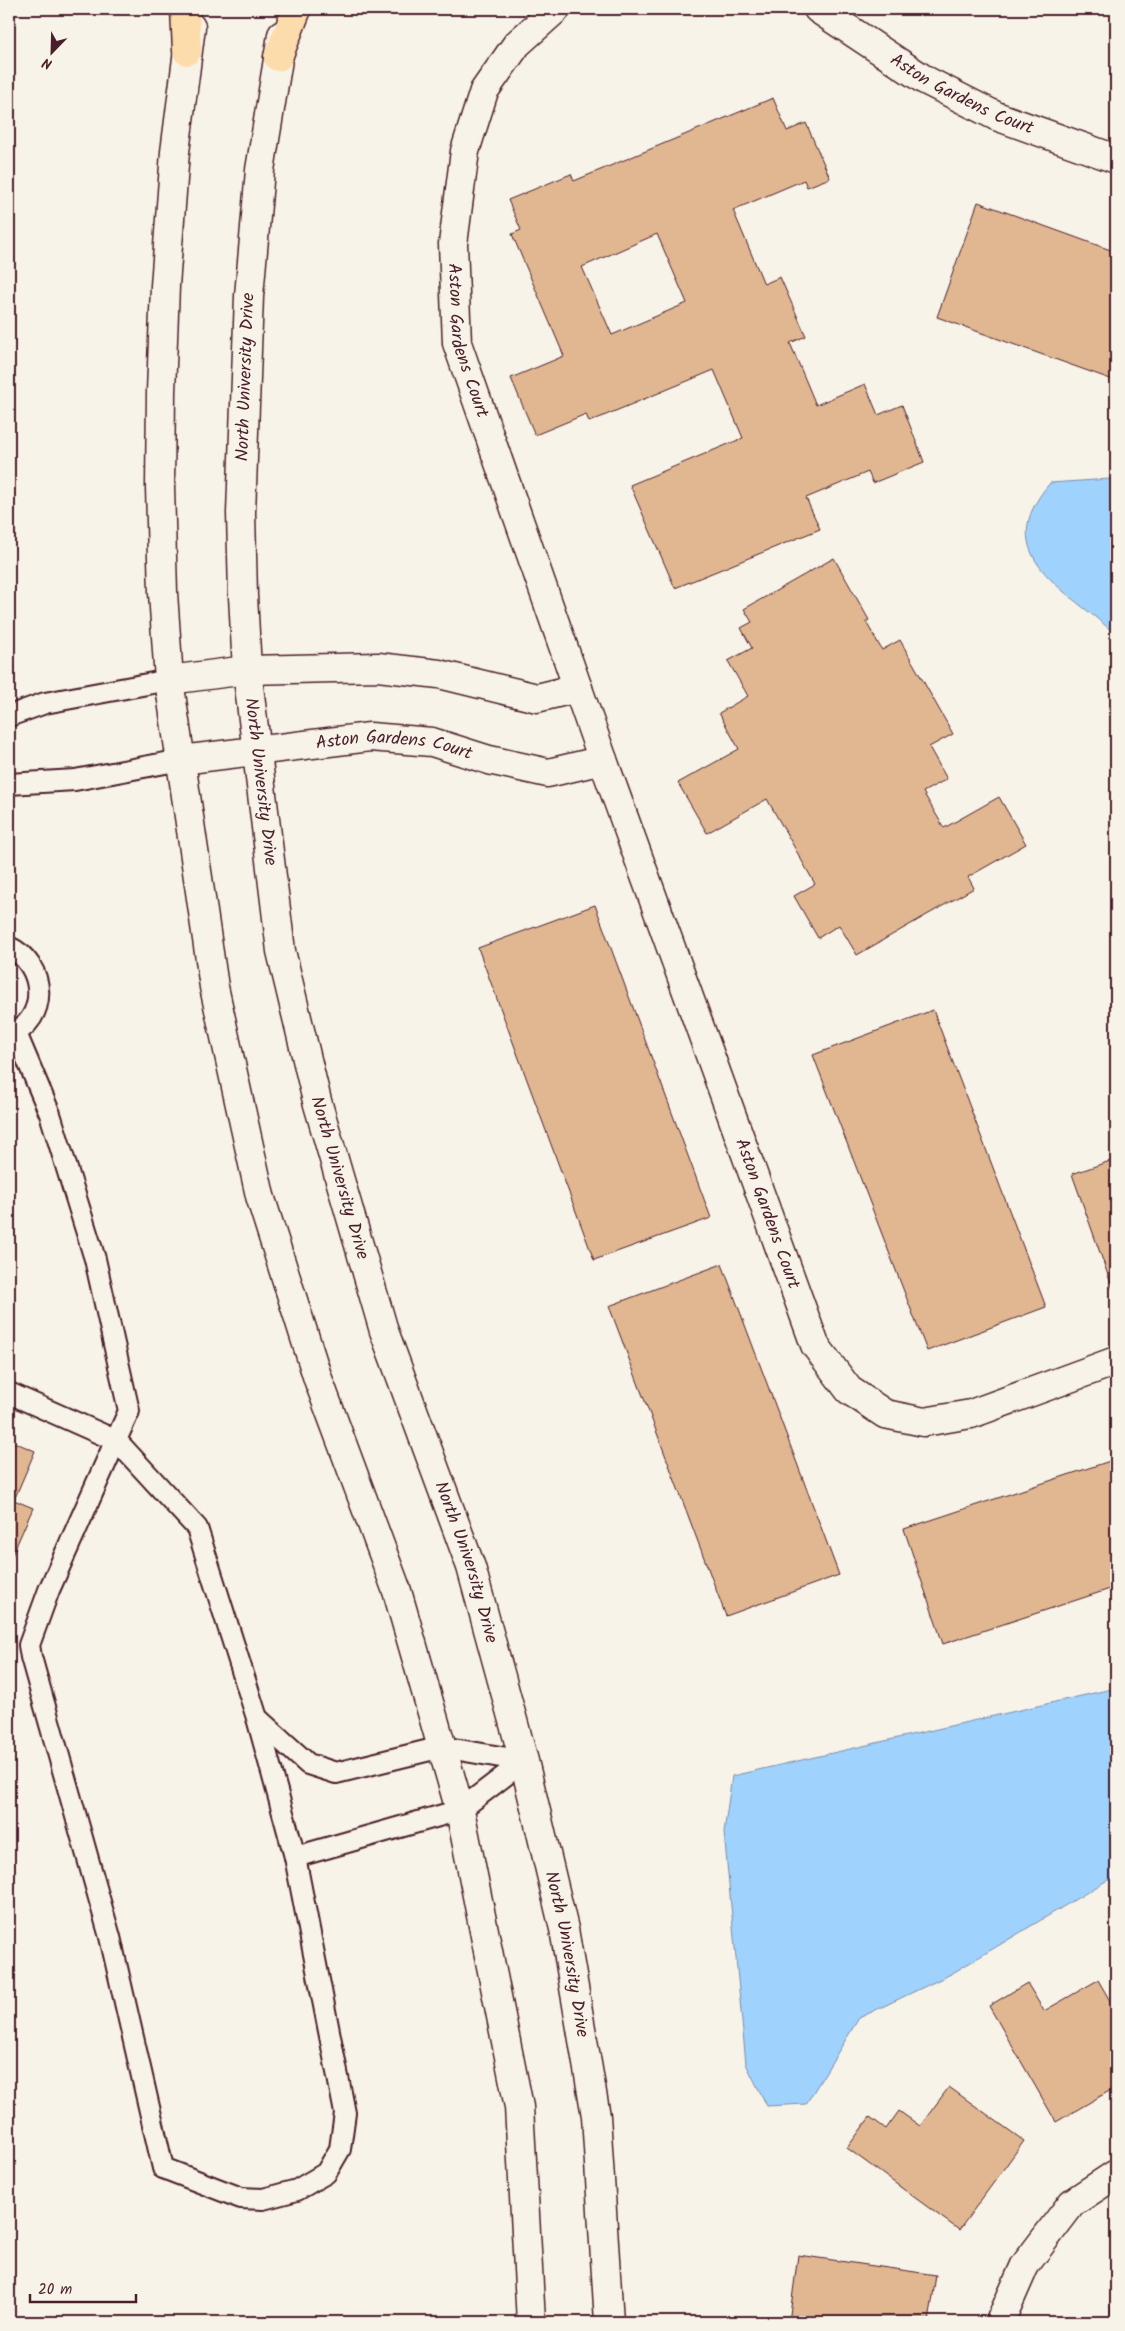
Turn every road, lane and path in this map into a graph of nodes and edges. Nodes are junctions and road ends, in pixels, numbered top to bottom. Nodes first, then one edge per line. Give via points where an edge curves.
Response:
1 (186, 9) edge
2 (194, 9) edge
3 (288, 9) edge
4 (298, 9) edge
5 (556, 9) edge
6 (818, 9) edge
7 (187, 51) junction
8 (278, 57) junction
9 (1116, 159) edge
10 (247, 670) junction
11 (170, 680) junction
12 (578, 688) junction
13 (9, 716) edge
14 (257, 750) junction
15 (181, 760) junction
16 (603, 760) junction
17 (9, 784) edge
18 (9, 947) edge
19 (12, 1034) edge
20 (1116, 1360) edge
21 (9, 1393) edge
22 (117, 1441) junction
23 (257, 1718) junction
24 (442, 1747) junction
25 (524, 1761) junction
26 (460, 1810) junction
27 (295, 1857) junction
28 (1116, 2174) edge
29 (531, 2322) edge
30 (609, 2322) edge
31 (1000, 2322) edge

1 - 7 highway
2 - 7 main road
3 - 8 main road, North University Drive
4 - 8 highway
5 - 12 main road, Aston Gardens Court via 516,44 484,91 465,151 453,244 457,343
6 - 9 main road, Aston Gardens Court via 925,80 969,103 996,116
7 - 11 main road via 174,161 161,392 163,574
8 - 10 main road, North University Drive via 260,170 245,380 241,513
10 - 11 main road
10 - 12 main road via 378,667 439,674 537,698
10 - 14 main road, North University Drive
11 - 13 lane via 45,703
11 - 15 main road
12 - 16 main road, Aston Gardens Court
14 - 15 main road, Aston Gardens Court
14 - 16 main road, Aston Gardens Court via 370,737 432,742 489,760 548,773
14 - 25 main road, North University Drive via 281,951 317,1101 384,1331 471,1567
15 - 17 lane via 75,780
15 - 24 main road via 214,987 260,1196 318,1379 397,1590
16 - 20 main road, Aston Gardens Court via 815,1345 849,1390 884,1414 924,1422 971,1414
18 - 19 lane via 29,961 37,976 39,992 36,1008 28,1022
19 - 22 lane via 50,1114 95,1259 129,1411
21 - 22 lane
22 - 23 lane via 196,1528
22 - 27 lane via 49,1590 29,1645 30,1658 110,1937 163,2168 241,2198 262,2199 297,2190 326,2173 340,2148 345,2113
23 - 24 lane via 308,1764 336,1773
23 - 27 lane
24 - 25 lane
24 - 26 main road
25 - 26 lane
25 - 30 main road, North University Drive via 564,1928 596,2116
26 - 27 lane
26 - 29 main road via 519,2107
28 - 31 main road via 1072,2203 1025,2265

